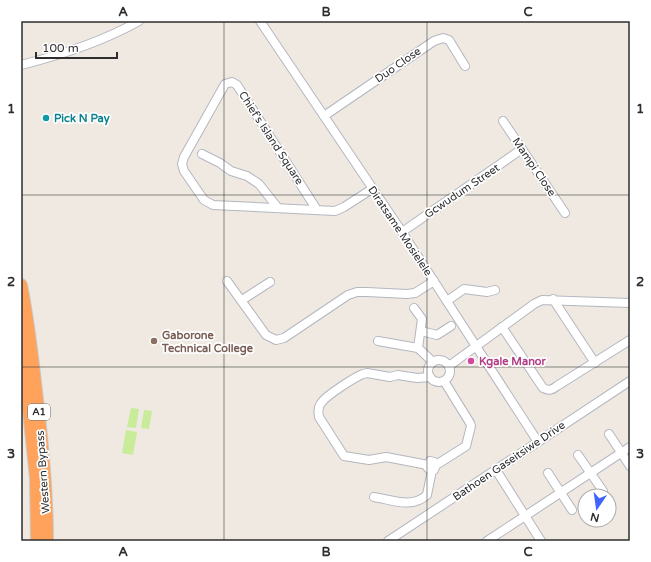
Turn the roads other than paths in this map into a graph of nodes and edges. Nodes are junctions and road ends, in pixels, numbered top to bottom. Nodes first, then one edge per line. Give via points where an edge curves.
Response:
1 (139, 21) edge
2 (260, 21) edge
3 (21, 65) edge
4 (465, 66) dead end
5 (324, 116) junction
6 (503, 121) dead end
7 (522, 150) junction
8 (202, 154) dead end
9 (372, 188) junction
10 (278, 208) junction
11 (317, 210) junction
12 (565, 213) dead end
13 (402, 232) junction
14 (227, 281) dead end
15 (434, 281) junction
16 (270, 282) dead end
17 (21, 285) edge
18 (495, 290) dead end
19 (553, 299) junction
20 (242, 300) junction
21 (447, 301) junction
22 (630, 303) edge
23 (414, 308) dead end
24 (452, 326) dead end
25 (502, 327) junction
26 (421, 331) junction
27 (21, 334) edge
28 (630, 340) edge
29 (378, 341) dead end
30 (476, 346) junction
31 (418, 348) junction
32 (433, 362) junction
33 (595, 363) junction
34 (449, 366) junction
35 (430, 377) junction
36 (444, 381) junction
37 (630, 381) edge
38 (608, 434) dead end
39 (538, 442) junction
40 (630, 447) edge
41 (621, 452) junction
42 (578, 455) dead end
43 (630, 466) edge
44 (432, 467) junction
45 (496, 470) junction
46 (548, 473) dead end
47 (590, 473) junction
48 (601, 488) edge
49 (560, 493) junction
50 (374, 497) dead end
51 (572, 510) dead end
52 (524, 516) junction
53 (38, 541) edge
54 (47, 541) edge
55 (388, 541) edge
56 (487, 541) edge
57 (541, 541) edge

1 - 3 street via 89,44 51,58
2 - 5 street, Diratsame Mosielele
4 - 5 street, Duo Close via 449,40 444,38 434,41
5 - 9 street, Diratsame Mosielele
6 - 7 street, Mampi Close
7 - 12 street, Mampi Close
7 - 13 street, Gcwudum Street
8 - 10 street via 231,172 247,176 259,184
9 - 11 street, Chief's Island Square via 335,211
9 - 13 street, Diratsame Mosielele
10 - 11 street, Chief's Island Square
10 - 11 street, Chief's Island Square via 213,205 204,200 184,171 184,157 225,84 232,82 237,85
13 - 15 street, Diratsame Mosielele
14 - 20 street
15 - 20 street via 415,293 356,292 284,338 276,340 266,335
15 - 21 street, Diratsame Mosielele
16 - 20 street
17 - 54 highway, Western Bypass / A1 via 30,333 41,430
18 - 21 street via 487,292 464,289
19 - 22 street
19 - 25 street via 534,304
19 - 33 street
21 - 30 street, Diratsame Mosielele
23 - 26 street via 422,319
24 - 26 street via 437,335
25 - 30 street
25 - 33 street via 543,388 547,390
26 - 31 street
27 - 53 highway, Western Bypass / A1 via 36,478
28 - 33 street
29 - 31 street
30 - 34 street
30 - 39 street, Diratsame Mosielele
31 - 32 street
32 - 34 street via 442,361
32 - 35 street via 428,369
34 - 36 street via 450,374
35 - 36 street via 436,382
35 - 44 street via 364,374 325,398 319,405 318,413 344,456 372,460 386,457
36 - 44 street via 471,426 466,446
37 - 39 street, Bathoen Gaseitsiwe Drive
38 - 41 street
39 - 45 street, Bathoen Gaseitsiwe Drive
40 - 41 street
41 - 43 street
41 - 47 street
42 - 47 street
44 - 50 street via 427,494 416,502
45 - 52 street
45 - 55 street, Bathoen Gaseitsiwe Drive
46 - 49 street
47 - 48 street
47 - 49 street
49 - 51 street
49 - 52 street
52 - 56 street
52 - 57 street

